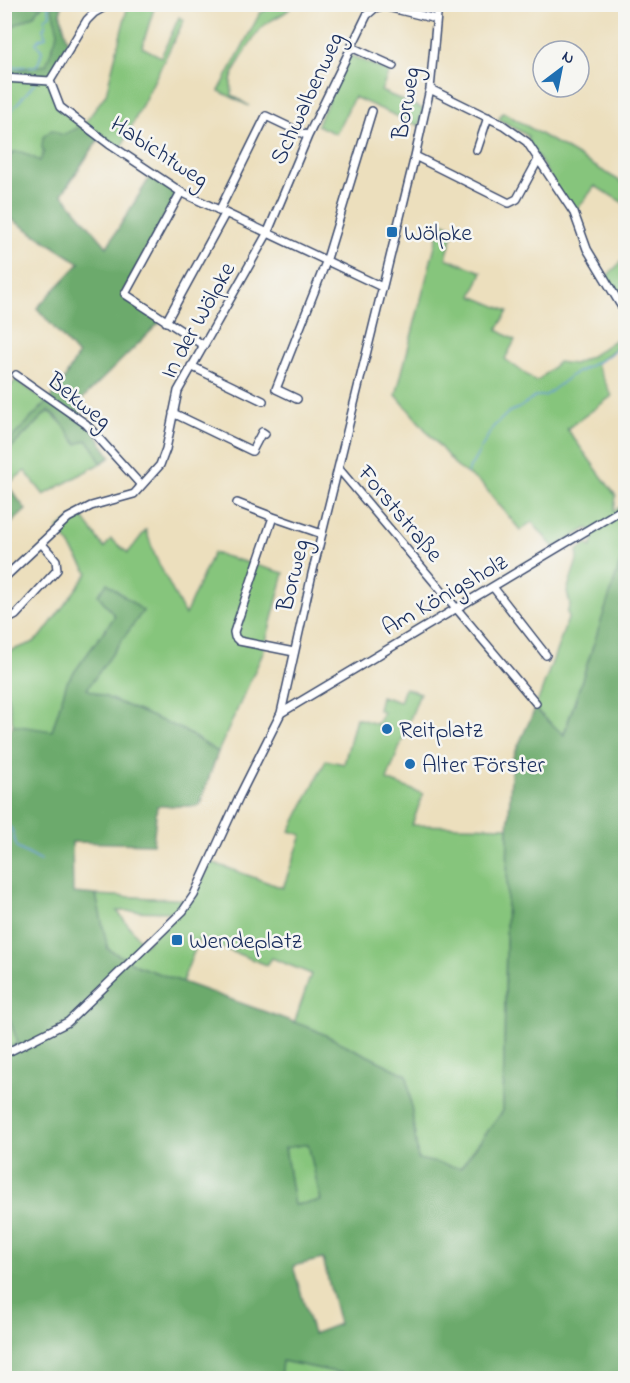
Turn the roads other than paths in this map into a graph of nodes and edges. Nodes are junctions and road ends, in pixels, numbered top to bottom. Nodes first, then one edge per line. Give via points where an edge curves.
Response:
1 (110, 4) edge
2 (438, 4) edge
3 (436, 19) junction
4 (351, 47) junction
5 (393, 66) dead end
6 (4, 78) edge
7 (50, 81) junction
8 (430, 89) junction
9 (372, 111) dead end
10 (488, 117) junction
11 (308, 136) junction
12 (477, 150) dead end
13 (415, 156) junction
14 (538, 160) junction
15 (181, 192) junction
16 (222, 212) junction
17 (267, 234) junction
18 (326, 262) junction
19 (382, 288) junction
20 (626, 314) edge
21 (166, 322) junction
22 (203, 345) junction
23 (191, 366) junction
24 (16, 375) dead end
25 (297, 399) dead end
26 (263, 401) dead end
27 (173, 413) junction
28 (265, 434) dead end
29 (339, 469) junction
30 (141, 485) junction
31 (237, 503) dead end
32 (626, 507) edge
33 (273, 517) junction
34 (322, 534) junction
35 (41, 543) junction
36 (4, 578) edge
37 (493, 587) junction
38 (456, 608) junction
39 (4, 621) edge
40 (294, 652) junction
41 (546, 655) dead end
42 (536, 704) dead end
43 (281, 713) junction
44 (4, 1054) edge

1 - 7 street via 87,20
2 - 3 street, Borweg
3 - 4 street, Schwalbenweg via 383,6 375,8 367,15
3 - 8 street, Borweg
4 - 5 street
4 - 11 street, Schwalbenweg
6 - 7 street
7 - 15 street, Habichtweg via 60,107
8 - 10 street
8 - 13 street, Borweg
9 - 18 street
10 - 12 street
10 - 14 street via 527,142
11 - 16 street via 266,116
11 - 17 street, Schwalbenweg
13 - 14 street via 509,203 517,199
13 - 19 street, Borweg
14 - 20 street via 574,213 587,249
15 - 16 street, Habichtweg
15 - 21 street via 125,294
16 - 17 street, Habichtweg
16 - 21 street
17 - 18 street
17 - 22 street, In der Wölpke
18 - 19 street
18 - 25 street via 276,389
19 - 29 street, Borweg
21 - 22 street
22 - 23 street, In der Wölpke
23 - 26 street
23 - 27 street, In der Wölpke via 178,391
24 - 30 street, Bekweg via 86,424
27 - 28 street via 252,452 262,432
27 - 30 street, In der Wölpke via 160,465
29 - 34 street, Borweg
29 - 38 street, Forststraße
30 - 35 street, In der Wölpke via 134,494 77,512
31 - 33 street
32 - 37 street, Am Königsholz
33 - 34 street
33 - 40 street via 234,632 239,641
34 - 40 street, Borweg
35 - 36 street, In der Wölpke
35 - 39 street via 56,560 57,570 16,615
37 - 38 street, Am Königsholz
37 - 41 street
38 - 42 street, Forststraße
38 - 43 street, Am Königsholz
40 - 43 street, Borweg
43 - 44 street, Borweg via 183,911 68,1022

